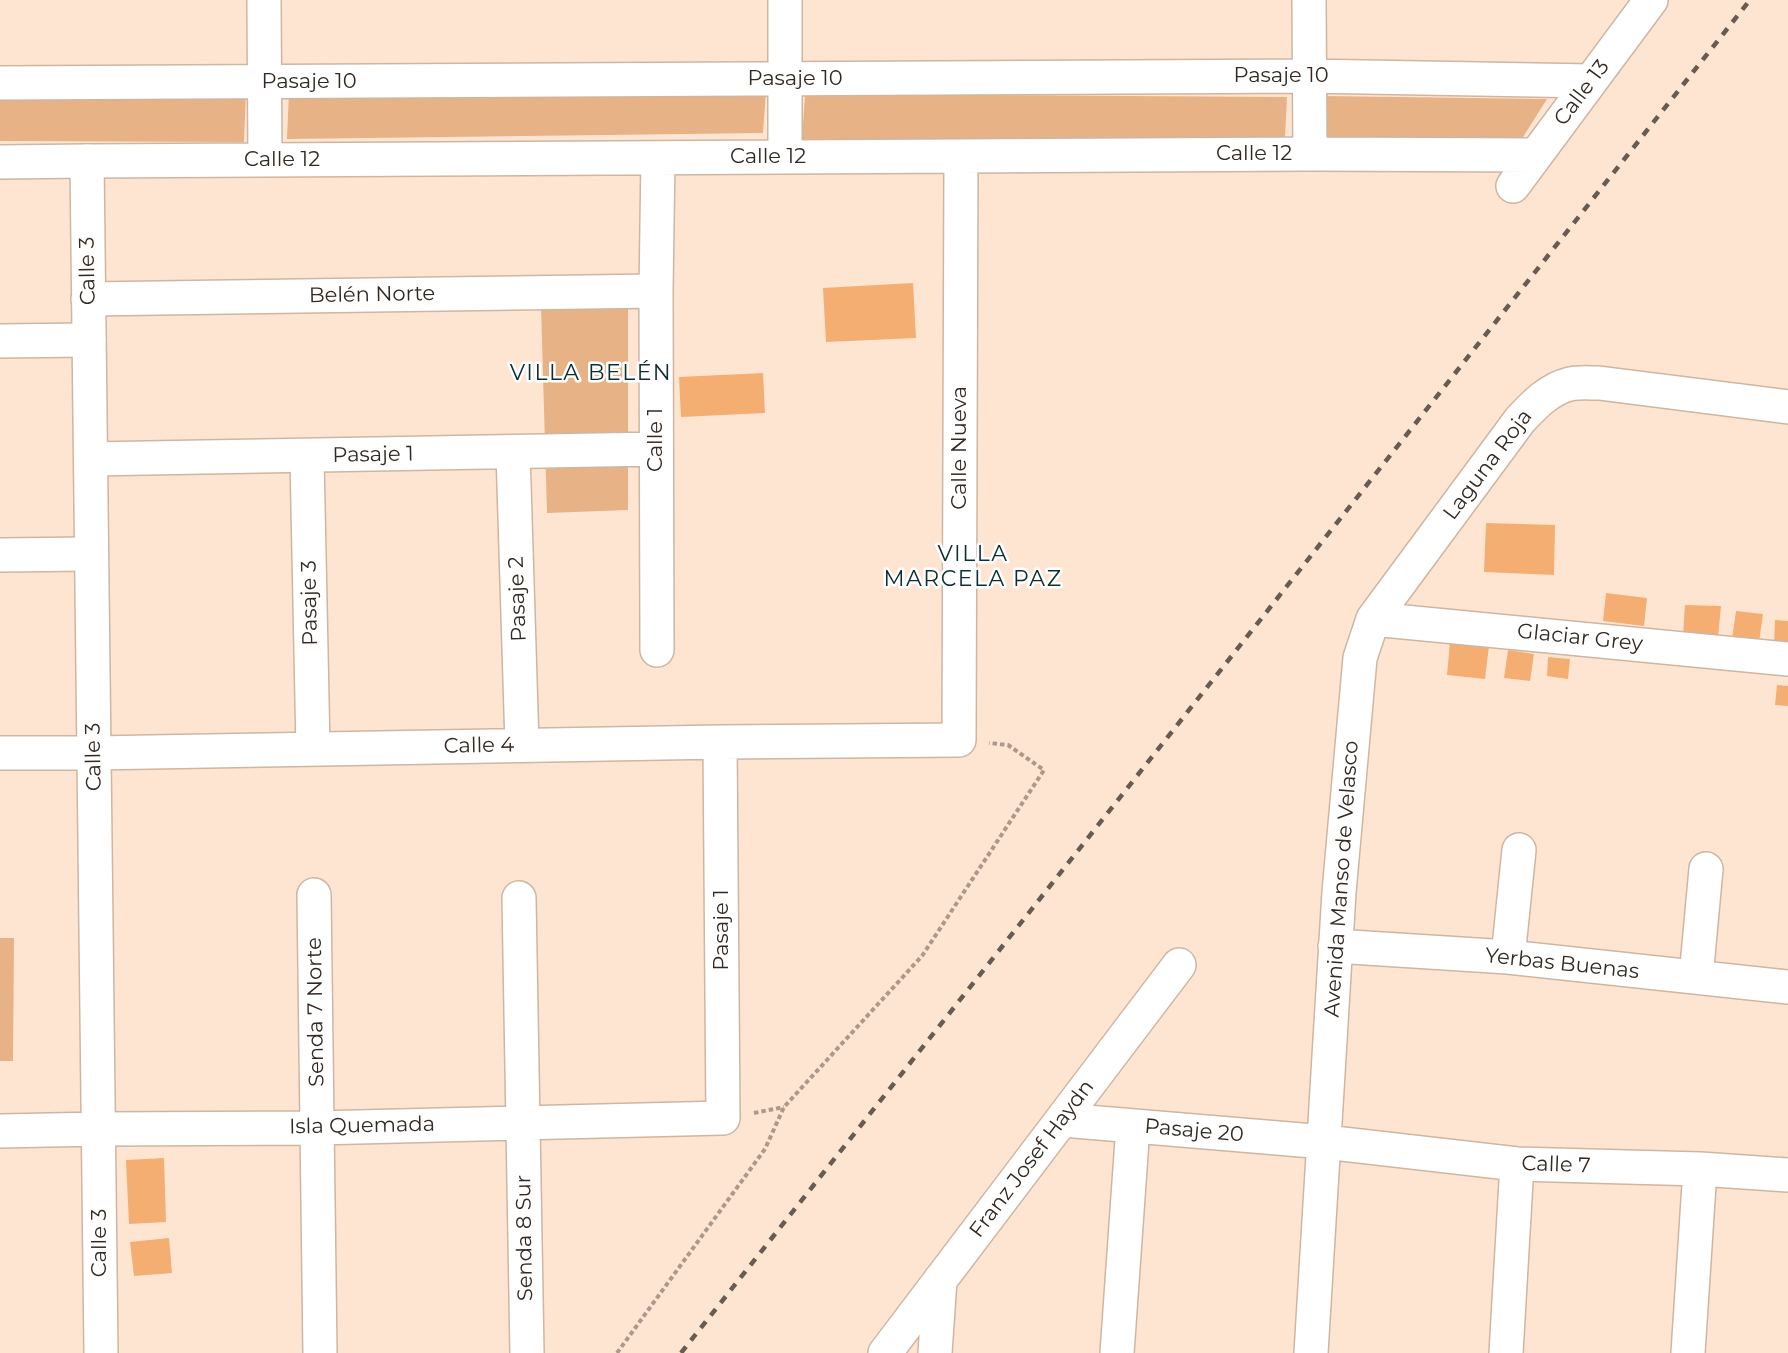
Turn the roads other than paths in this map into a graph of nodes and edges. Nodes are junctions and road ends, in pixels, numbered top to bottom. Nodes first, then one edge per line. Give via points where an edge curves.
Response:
1 (264, 0) edge
2 (785, 0) edge
3 (1309, 0) edge
4 (1651, 0) edge
5 (1310, 76) junction
6 (785, 79) junction
7 (1591, 81) junction
8 (265, 82) junction
9 (0, 83) edge
10 (1310, 154) junction
11 (1536, 155) junction
12 (961, 156) junction
13 (785, 157) junction
14 (658, 158) junction
15 (265, 160) junction
16 (87, 161) junction
17 (0, 162) edge
18 (1513, 186) dead end
19 (656, 291) junction
20 (88, 299) junction
21 (89, 340) junction
22 (0, 341) edge
23 (1788, 407) edge
24 (656, 449) junction
25 (513, 452) junction
26 (307, 457) junction
27 (91, 459) junction
28 (92, 554) junction
29 (0, 555) edge
30 (1372, 619) junction
31 (657, 650) dead end
32 (1788, 659) edge
33 (959, 740) joint
34 (720, 742) junction
35 (522, 746) junction
36 (312, 748) junction
37 (0, 753) edge
38 (94, 753) junction
39 (1519, 850) dead end
40 (1706, 869) dead end
41 (314, 895) dead end
42 (519, 898) dead end
43 (1335, 946) junction
44 (1508, 957) junction
45 (1179, 965) dead end
46 (1696, 977) junction
47 (1788, 987) edge
48 (723, 1118) joint
49 (1063, 1120) junction
50 (522, 1123) junction
51 (1133, 1126) junction
52 (317, 1128) junction
53 (99, 1130) junction
54 (0, 1131) edge
55 (1325, 1142) junction
56 (1517, 1164) junction
57 (1700, 1169) junction
58 (1788, 1175) edge
59 (940, 1280) junction
60 (101, 1353) edge
61 (320, 1353) edge
62 (527, 1353) edge
63 (885, 1353) edge
64 (935, 1353) edge
65 (1117, 1353) edge
66 (1311, 1353) edge
67 (1506, 1353) edge
68 (1688, 1353) edge

1 - 8 street
2 - 6 street
3 - 5 street
4 - 7 street, Calle 13
5 - 6 street, Pasaje 10
5 - 7 street, Pasaje 10
5 - 10 street
6 - 8 street, Pasaje 10
6 - 13 street
7 - 11 street, Calle 13
8 - 9 street, Pasaje 10
8 - 15 street
10 - 11 street, Calle 12
10 - 12 street, Calle 12
11 - 18 street, Calle 13
12 - 13 street, Calle 12
12 - 33 street, Calle Nueva
13 - 14 street, Calle 12
14 - 15 street, Calle 12
14 - 19 street, Calle 1
15 - 16 street, Calle 12
16 - 17 street, Calle 12
16 - 20 street, Calle 3
19 - 20 street, Belén Norte
19 - 24 street, Calle 1
20 - 21 street, Calle 3
21 - 22 street
21 - 27 street, Calle 3
23 - 30 street, Laguna Roja via 1599,384 1571,383 1551,391 1520,420
24 - 25 street, Pasaje 1
24 - 31 street, Calle 1
25 - 26 street, Pasaje 1
25 - 35 street, Pasaje 2
26 - 27 street, Pasaje 1
26 - 36 street, Pasaje 3
27 - 28 street, Calle 3
28 - 29 street
28 - 38 street, Calle 3
30 - 32 street, Glaciar Grey
30 - 43 street, Avenida Manso de Velasco via 1360,658
33 - 34 street, Calle 4
34 - 35 street, Calle 4
34 - 48 street, Pasaje 1
35 - 36 street, Calle 4
36 - 38 street, Calle 4
37 - 38 street, Calle 4
38 - 53 street, Calle 3
39 - 44 street
40 - 46 street
41 - 52 street, Senda 7 Norte
42 - 50 street, Senda 8 Sur
43 - 44 street, Yerbas Buenas
43 - 55 street, Avenida Manso de Velasco
44 - 46 street, Yerbas Buenas
45 - 49 street, Franz Josef Haydn
46 - 47 street, Yerbas Buenas
48 - 50 street, Isla Quemada
49 - 51 street, Pasaje 20
49 - 59 street, Franz Josef Haydn
50 - 52 street, Isla Quemada
50 - 62 street, Senda 8 Sur
51 - 55 street, Pasaje 20
51 - 65 street
52 - 53 street, Isla Quemada
52 - 61 street, Senda 7 Norte
53 - 54 street, Isla Quemada
53 - 60 street, Calle 3
55 - 56 street, Calle 7
55 - 66 street
56 - 57 street, Calle 7
56 - 67 street
57 - 58 street, Calle 7
57 - 68 street
59 - 63 street, Franz Josef Haydn
59 - 64 street

